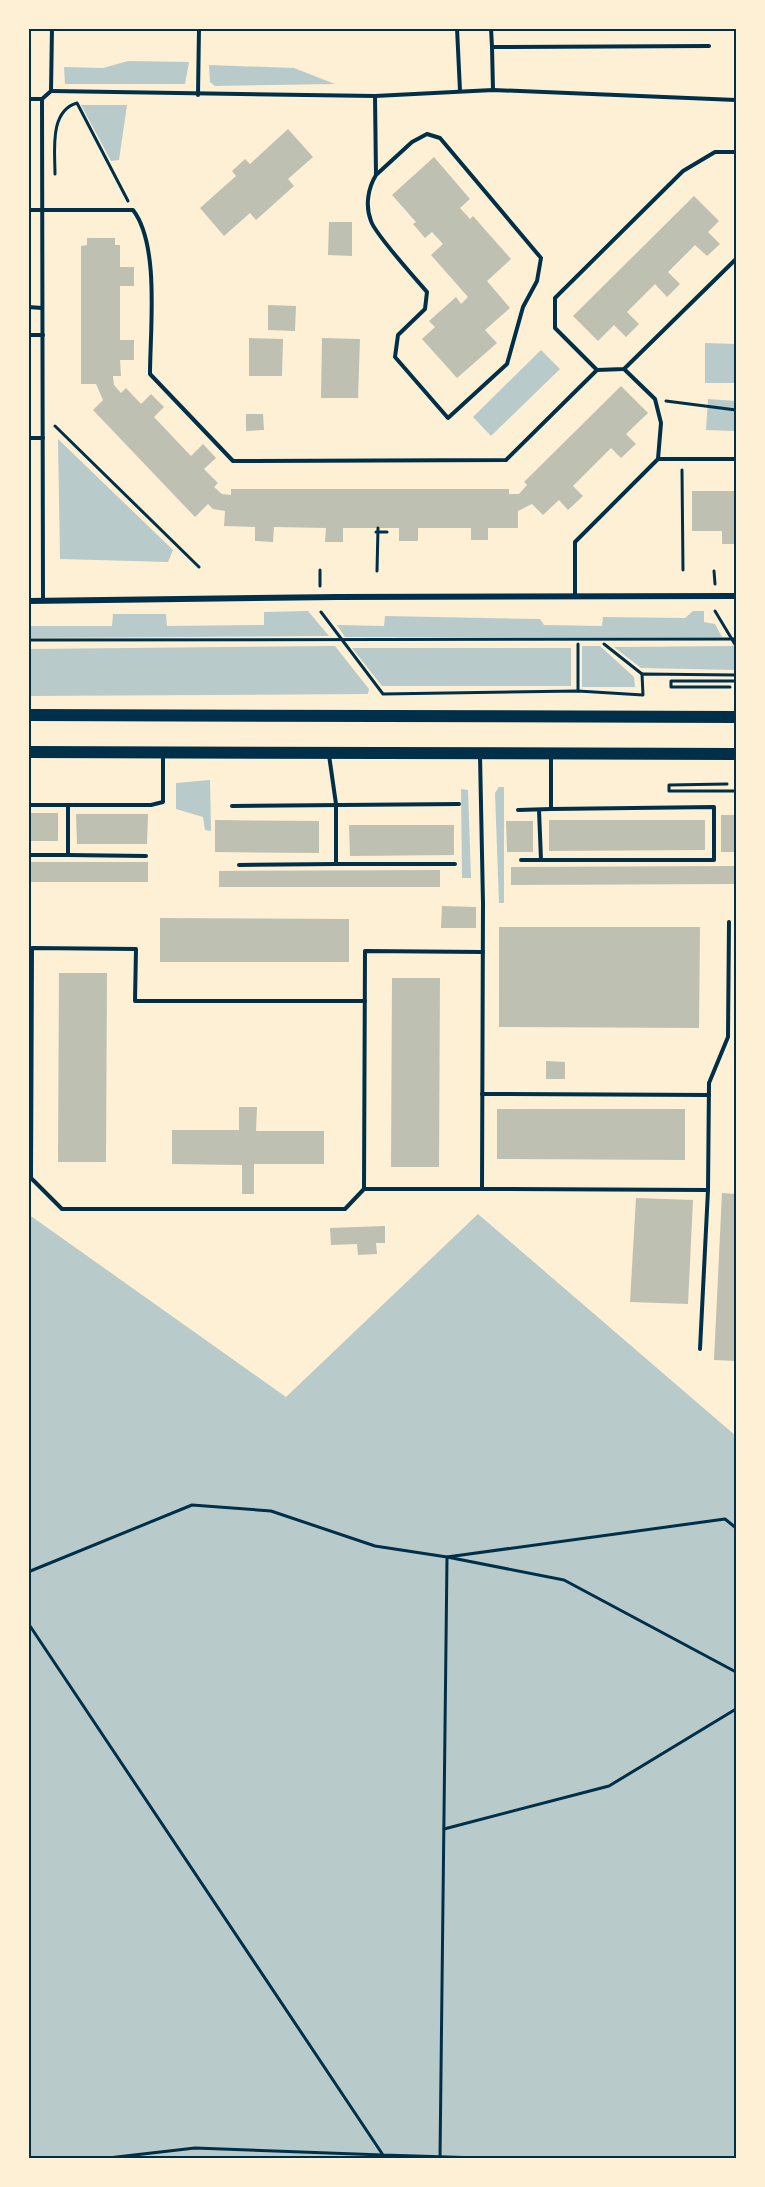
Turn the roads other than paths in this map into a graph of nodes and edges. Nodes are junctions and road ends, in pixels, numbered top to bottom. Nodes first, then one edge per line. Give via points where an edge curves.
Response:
1 (52, 28) edge
2 (199, 28) edge
3 (457, 28) edge
4 (491, 28) edge
5 (709, 46) dead end
6 (492, 47) junction
7 (493, 90) junction
8 (51, 91) junction
9 (460, 91) junction
10 (198, 94) junction
11 (375, 96) junction
12 (28, 99) edge
13 (42, 99) junction
14 (736, 100) edge
15 (736, 152) edge
16 (376, 175) junction
17 (28, 210) edge
18 (43, 210) junction
19 (736, 259) edge
20 (28, 307) edge
21 (42, 308) junction
22 (28, 335) edge
23 (43, 335) junction
24 (624, 369) junction
25 (597, 370) junction
26 (28, 438) edge
27 (43, 438) junction
28 (658, 459) junction
29 (736, 459) edge
30 (575, 596) junction
31 (736, 596) edge
32 (43, 601) junction
33 (28, 602) edge
34 (28, 715) edge
35 (736, 717) edge
36 (28, 752) edge
37 (163, 753) junction
38 (328, 754) junction
39 (480, 754) junction
40 (736, 754) edge
41 (551, 755) junction
42 (336, 804) junction
43 (459, 804) dead end
44 (28, 805) edge
45 (68, 805) junction
46 (232, 806) dead end
47 (551, 809) junction
48 (518, 810) dead end
49 (539, 810) junction
50 (28, 855) edge
51 (68, 855) junction
52 (146, 856) dead end
53 (521, 860) dead end
54 (541, 860) junction
55 (336, 864) junction
56 (455, 864) dead end
57 (239, 866) dead end
58 (729, 922) dead end
59 (483, 952) junction
60 (365, 1001) junction
61 (30, 1007) edge
62 (30, 1090) edge
63 (482, 1094) junction
64 (709, 1095) junction
65 (364, 1189) junction
66 (482, 1189) junction
67 (708, 1190) junction
68 (700, 1349) dead end

1 - 8 lane
2 - 10 lane
3 - 9 lane
4 - 6 lane
5 - 6 lane
6 - 7 lane
7 - 9 lane
7 - 14 lane
8 - 10 lane
8 - 13 lane
9 - 11 lane
10 - 11 lane
11 - 16 lane
12 - 13 lane
13 - 18 lane
15 - 25 lane via 715,153 682,171 555,298 555,328
16 - 16 lane via 370,184 371,222 427,292 425,309 398,335 395,357 448,418 507,364 523,307 537,281 540,258 440,138 427,134 412,142
17 - 18 lane
18 - 21 lane
18 - 25 lane via 133,210 143,223 150,258 150,374 232,461 506,460
19 - 24 lane
20 - 21 lane
21 - 23 lane
22 - 23 lane
23 - 27 lane
24 - 25 lane
24 - 28 lane via 656,399 661,423
26 - 27 lane
27 - 32 lane
28 - 29 lane
28 - 30 lane via 575,542
30 - 31 street
30 - 32 street
32 - 33 street
34 - 35 main road
36 - 37 main road
37 - 38 main road
37 - 45 lane via 163,802
38 - 39 main road
38 - 42 lane
39 - 41 main road
39 - 59 lane
40 - 41 main road
41 - 47 lane
42 - 43 lane
42 - 46 lane
42 - 55 lane
44 - 45 lane
45 - 51 lane
47 - 49 lane
47 - 54 lane via 714,807 714,860
48 - 49 lane
49 - 54 lane
50 - 51 lane
51 - 52 lane
53 - 54 lane
55 - 56 lane
55 - 57 lane
58 - 64 lane via 728,1038 709,1083
59 - 60 lane via 365,951
59 - 63 lane
60 - 61 lane via 135,1001 136,948 32,948
60 - 65 lane
61 - 62 lane
62 - 65 lane via 31,1178 62,1209 345,1209
63 - 64 lane
63 - 66 lane
64 - 67 lane
65 - 66 lane
66 - 67 lane
67 - 68 lane

